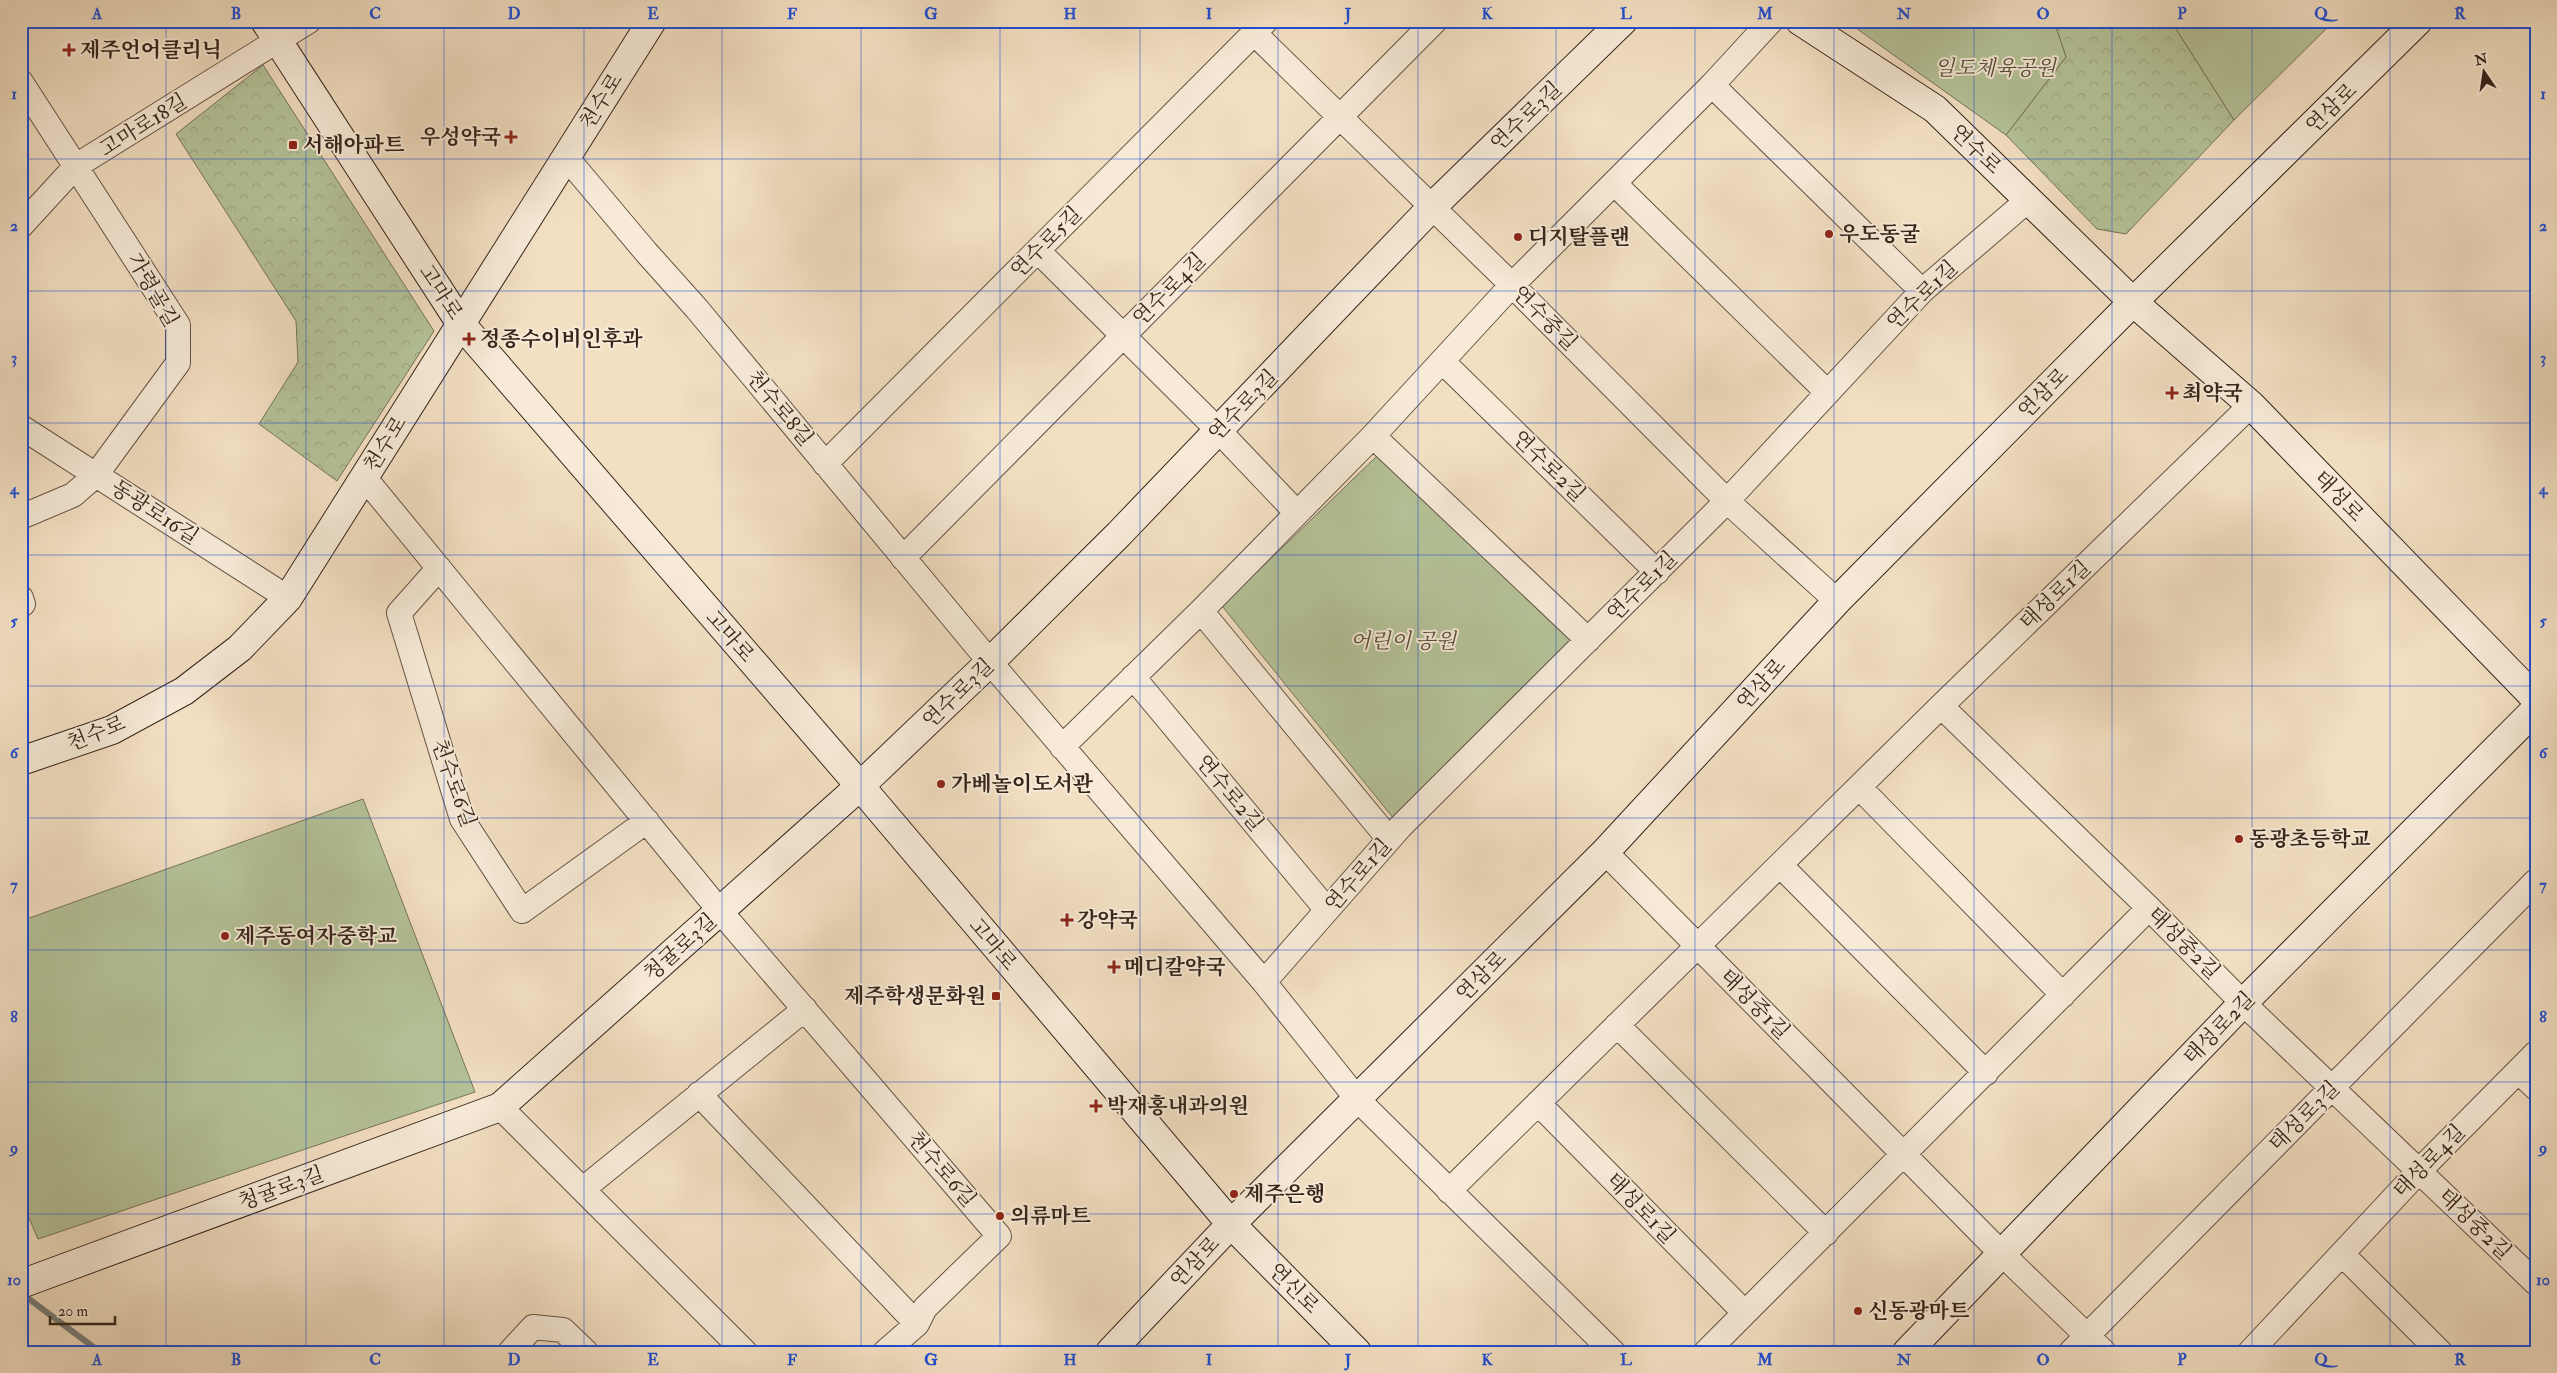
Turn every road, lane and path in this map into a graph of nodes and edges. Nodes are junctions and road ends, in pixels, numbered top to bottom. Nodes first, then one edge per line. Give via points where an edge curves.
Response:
1 (309, 21) edge
2 (1435, 21) edge
3 (1623, 21) edge
4 (1771, 21) edge
5 (1800, 21) edge
6 (2418, 21) edge
7 (649, 22) edge
8 (1260, 27) edge
9 (272, 31) edge
10 (21, 82) edge
11 (1712, 85) junction
12 (1340, 116) junction
13 (566, 157) junction
14 (76, 166) junction
15 (1614, 183) junction
16 (2028, 200) junction
17 (1432, 206) junction
18 (21, 226) edge
19 (1038, 251) junction
20 (1512, 285) junction
21 (1922, 291) junction
22 (2133, 302) junction
23 (460, 324) junction
24 (1123, 336) junction
25 (1442, 361) junction
26 (1827, 392) junction
27 (2251, 405) junction
28 (21, 427) edge
29 (1219, 431) junction
30 (1373, 436) junction
31 (825, 464) junction
32 (96, 475) junction
33 (364, 477) junction
34 (1727, 501) junction
35 (1298, 513) junction
36 (21, 517) edge
37 (903, 558) junction
38 (439, 568) junction
39 (1656, 572) junction
40 (288, 598) junction
41 (1837, 600) junction
42 (1201, 611) junction
43 (1588, 640) junction
44 (990, 662) junction
45 (1134, 677) junction
46 (2536, 699) edge
47 (1941, 706) junction
48 (2536, 709) edge
49 (1062, 747) junction
50 (21, 761) edge
51 (860, 786) junction
52 (1859, 787) junction
53 (647, 821) junction
54 (1389, 839) junction
55 (1605, 852) junction
56 (1780, 864) junction
57 (2536, 881) edge
58 (2149, 908) junction
59 (1327, 910) junction
60 (720, 911) junction
61 (1697, 946) junction
62 (1264, 982) junction
63 (2063, 995) junction
64 (2243, 1003) junction
65 (805, 1009) junction
66 (1617, 1025) junction
67 (2536, 1053) edge
68 (2518, 1070) junction
69 (1986, 1073) junction
70 (2332, 1088) junction
71 (2536, 1088) edge
72 (700, 1094) junction
73 (1358, 1100) junction
74 (1538, 1103) junction
75 (500, 1107) junction
76 (1905, 1155) junction
77 (2420, 1170) junction
78 (582, 1190) junction
79 (1449, 1191) junction
80 (1231, 1224) junction
81 (1826, 1233) junction
82 (2002, 1254) junction
83 (2342, 1254) junction
84 (2536, 1283) edge
85 (21, 1284) edge
86 (1745, 1314) junction
87 (917, 1324) junction
88 (2087, 1346) edge
89 (2260, 1348) edge
90 (510, 1352) edge
91 (586, 1352) edge
92 (745, 1352) edge
93 (885, 1352) edge
94 (1110, 1352) edge
95 (1357, 1352) edge
96 (1613, 1352) edge
97 (1706, 1352) edge
98 (1907, 1352) edge
99 (2440, 1352) edge

1 - 9 street, 고마로18길
2 - 12 street, 연수로4길
3 - 17 street, 연수로3길
4 - 11 street
5 - 16 street, 연수로 via 1935,109
6 - 22 street, 연삼로
7 - 13 street, 천수로
8 - 12 street, 연수중길
8 - 19 street, 연수로5길
9 - 14 street, 고마로18길
9 - 23 street, 고마로
10 - 14 street, 가령골길
11 - 15 street
11 - 21 street
12 - 17 street, 연수중길
12 - 24 street, 연수로4길
13 - 23 street, 천수로
13 - 31 street, 천수로8길
14 - 18 street, 고마로18길
14 - 32 street, 가령골길 via 178,326 178,363
15 - 20 street
15 - 26 street
16 - 21 street, 연수로1길
16 - 22 street, 연수로
17 - 20 street, 연수중길
17 - 29 street, 연수로3길
19 - 24 street
19 - 31 street, 연수로5길
20 - 25 street
20 - 34 street, 연수중길
21 - 26 street, 연수로1길
22 - 27 street, 태성로
22 - 41 street, 연삼로
23 - 33 street, 천수로
23 - 51 street, 고마로
24 - 29 street
24 - 37 street, 연수로4길
25 - 30 street
25 - 39 street, 연수로2길
26 - 34 street, 연수로1길
27 - 46 street, 태성로
27 - 47 street, 태성로1길
28 - 32 street, 동광로16길
29 - 35 street
29 - 44 street, 연수로3길
30 - 35 street
30 - 43 street
31 - 37 street, 천수로8길
32 - 36 street, 가령골길 via 73,494
32 - 40 street, 동광로16길
33 - 38 street, 천수로6길
33 - 40 street, 천수로
34 - 39 street, 연수로1길
34 - 41 street, 연수중길
35 - 42 street
37 - 44 street, 천수로8길
38 - 53 street, 천수로6길
38 - 53 street, 천수로6길 via 399,613 462,819 522,911
39 - 43 street, 연수로1길
40 - 50 street, 천수로 via 240,648 184,691 112,730
41 - 55 street, 연삼로
42 - 45 street
42 - 54 street
43 - 54 street, 연수로1길
44 - 49 street
44 - 51 street, 연수로3길
45 - 49 street
45 - 59 street, 연수로2길
47 - 52 street, 태성로1길
47 - 58 street, 태성중2길
48 - 64 street, 태성로2길
49 - 62 street
51 - 60 street, 청귤로3길
51 - 80 street, 고마로
52 - 56 street, 태성로1길
52 - 63 street
53 - 60 street, 천수로6길
54 - 59 street, 연수로1길
55 - 61 street, 태성중1길
55 - 73 street, 연삼로
56 - 61 street, 태성로1길
56 - 69 street
57 - 70 street, 태성로3길
58 - 63 street
58 - 64 street, 태성중2길
59 - 62 street, 연수로1길
60 - 65 street, 천수로6길
60 - 75 street, 청귤로3길
61 - 66 street, 태성로1길
61 - 76 street, 태성중1길
62 - 73 street
63 - 69 street
64 - 70 street, 태성중2길
64 - 82 street, 태성로2길
65 - 72 street
65 - 87 street, 천수로6길 via 999,1236 925,1308
66 - 74 street, 태성로1길
66 - 81 street
67 - 68 street, 태성로4길
68 - 71 street
68 - 77 street, 태성로4길
69 - 76 street
70 - 77 street, 태성중2길
70 - 88 street, 태성로3길
72 - 78 street
72 - 87 street
73 - 79 street
73 - 80 street, 연삼로
74 - 79 street, 태성로1길
74 - 86 street, 태성로1길
75 - 78 street
75 - 85 street, 청귤로3길
76 - 81 street
76 - 82 street, 태성중1길
77 - 83 street, 태성로4길
77 - 84 street, 태성중2길
78 - 92 street
79 - 96 street
80 - 94 street, 연삼로
80 - 95 street, 연신로
81 - 86 street
82 - 88 street, 태성중1길
82 - 98 street, 태성로2길
83 - 89 street, 태성로4길
83 - 99 street
86 - 97 street
87 - 93 street, 천수로6길
90 - 91 street via 533,1327 563,1330

